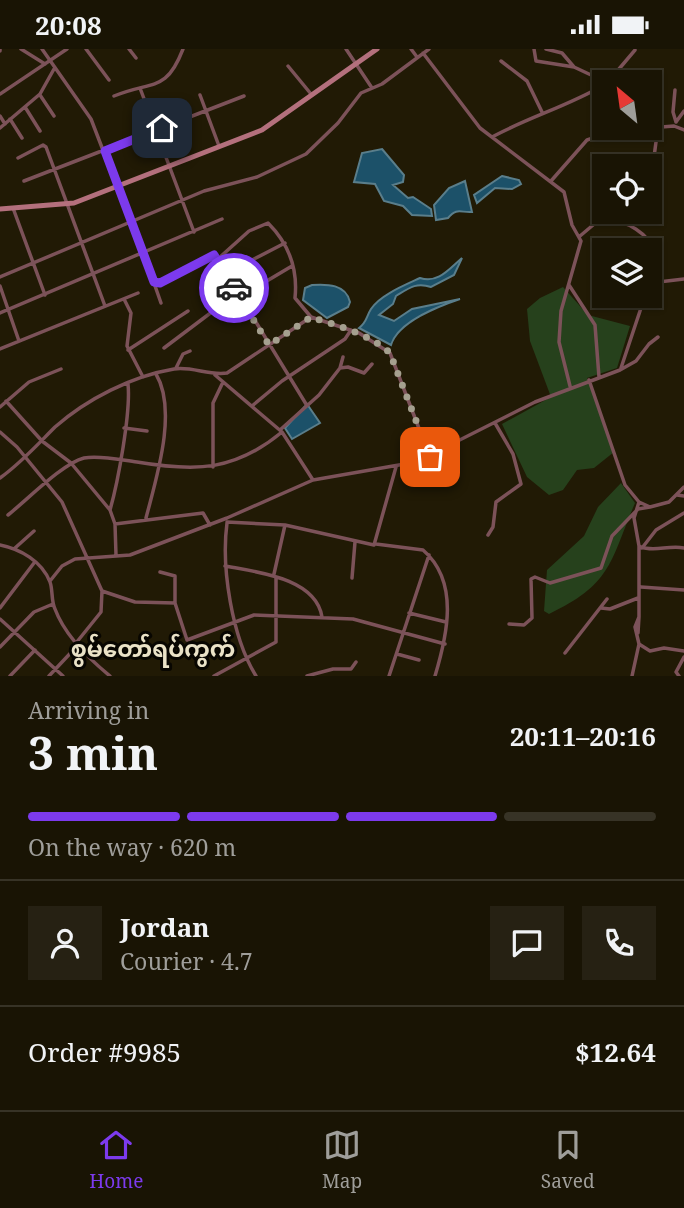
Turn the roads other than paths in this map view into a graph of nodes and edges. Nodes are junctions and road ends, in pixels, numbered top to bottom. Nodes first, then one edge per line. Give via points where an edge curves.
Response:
1 (21, 49) edge
2 (42, 49) edge
3 (67, 49) edge
4 (86, 49) edge
5 (129, 49) edge
6 (183, 49) edge
7 (346, 49) edge
8 (377, 49) edge
9 (411, 49) edge
10 (429, 49) edge
11 (534, 49) edge
12 (546, 49) edge
13 (635, 50) edge
14 (563, 51) edge
15 (423, 53) junction
16 (418, 57) junction
17 (135, 58) dead end
18 (49, 60) junction
19 (501, 61) dead end
20 (45, 64) junction
21 (357, 65) junction
22 (288, 66) dead end
23 (574, 67) junction
24 (55, 68) junction
25 (617, 70) edge
26 (592, 76) edge
27 (109, 81) dead end
28 (139, 87) junction
29 (372, 88) junction
30 (675, 90) dead end
31 (592, 91) edge
32 (0, 94) edge
33 (40, 94) junction
34 (200, 95) dead end
35 (114, 96) dead end
36 (244, 96) dead end
37 (312, 96) junction
38 (25, 107) junction
39 (206, 111) junction
40 (684, 111) edge
41 (542, 112) junction
42 (0, 116) edge
43 (54, 116) dead end
44 (10, 118) junction
45 (5, 124) junction
46 (675, 124) junction
47 (662, 126) edge
48 (0, 128) edge
49 (684, 130) edge
50 (40, 131) dead end
51 (154, 131) junction
52 (492, 137) junction
53 (22, 138) dead end
54 (592, 138) edge
55 (219, 147) junction
56 (105, 151) junction
57 (18, 158) dead end
58 (169, 168) junction
59 (55, 170) junction
60 (24, 181) dead end
61 (551, 181) junction
62 (118, 187) junction
63 (181, 201) junction
64 (67, 205) junction
65 (13, 208) junction
66 (0, 209) edge
67 (222, 219) dead end
68 (131, 222) junction
69 (594, 224) edge
70 (622, 224) edge
71 (194, 232) junction
72 (580, 236) junction
73 (647, 238) edge
74 (82, 243) junction
75 (285, 243) junction
76 (142, 255) junction
77 (218, 258) junction
78 (33, 264) junction
79 (292, 266) junction
80 (227, 273) junction
81 (94, 275) junction
82 (0, 277) edge
83 (684, 279) edge
84 (154, 282) junction
85 (662, 282) edge
86 (568, 285) junction
87 (0, 286) edge
88 (138, 293) dead end
89 (45, 295) junction
90 (238, 295) junction
91 (124, 299) junction
92 (161, 303) dead end
93 (105, 306) junction
94 (641, 308) edge
95 (8, 310) junction
96 (188, 311) dead end
97 (0, 313) edge
98 (311, 317) junction
99 (351, 330) junction
100 (659, 337) dead end
101 (19, 341) junction
102 (269, 345) junction
103 (164, 348) dead end
104 (0, 349) edge
105 (128, 350) junction
106 (190, 351) dead end
107 (343, 358) dead end
108 (372, 364) dead end
109 (176, 368) junction
110 (340, 368) junction
111 (61, 369) dead end
112 (620, 370) junction
113 (156, 374) junction
114 (215, 375) junction
115 (143, 377) junction
116 (288, 377) junction
117 (599, 377) junction
118 (589, 380) junction
119 (223, 382) junction
120 (128, 383) junction
121 (570, 386) junction
122 (6, 401) junction
123 (306, 404) junction
124 (252, 406) junction
125 (0, 407) edge
126 (495, 423) junction
127 (124, 428) junction
128 (147, 431) dead end
129 (281, 431) junction
130 (0, 432) edge
131 (42, 441) junction
132 (430, 457) junction
133 (25, 458) junction
134 (121, 460) junction
135 (71, 463) junction
136 (159, 466) junction
137 (213, 467) junction
138 (397, 467) junction
139 (0, 478) edge
140 (313, 480) junction
141 (48, 483) junction
142 (684, 487) edge
143 (677, 495) junction
144 (684, 496) edge
145 (639, 502) junction
146 (650, 507) junction
147 (638, 509) junction
148 (110, 510) junction
149 (684, 513) edge
150 (8, 515) dead end
151 (146, 518) junction
152 (227, 520) junction
153 (115, 524) junction
154 (210, 525) junction
155 (285, 525) junction
156 (34, 531) dead end
157 (488, 535) dead end
158 (355, 542) junction
159 (376, 544) junction
160 (0, 545) edge
161 (640, 547) junction
162 (15, 548) junction
163 (684, 548) edge
164 (116, 555) junction
165 (429, 555) junction
166 (89, 559) junction
167 (34, 563) junction
168 (225, 566) junction
169 (160, 572) dead end
170 (275, 576) junction
171 (352, 578) dead end
172 (50, 581) junction
173 (640, 587) junction
174 (684, 590) edge
175 (102, 591) junction
176 (638, 598) junction
177 (607, 599) dead end
178 (175, 603) junction
179 (53, 604) junction
180 (0, 608) edge
181 (601, 608) junction
182 (410, 613) junction
183 (275, 615) junction
184 (322, 617) junction
185 (0, 619) edge
186 (446, 622) junction
187 (237, 624) junction
188 (509, 624) dead end
189 (15, 631) junction
190 (402, 633) junction
191 (77, 644) junction
192 (445, 644) junction
193 (639, 644) junction
194 (0, 647) edge
195 (35, 650) junction
196 (565, 653) dead end
197 (397, 654) junction
198 (684, 654) edge
199 (245, 658) junction
200 (419, 660) dead end
201 (356, 662) dead end
202 (55, 670) junction
203 (10, 676) edge
204 (49, 676) edge
205 (62, 676) edge
206 (110, 676) edge
207 (214, 676) edge
208 (257, 676) edge
209 (307, 676) edge
210 (389, 676) edge
211 (435, 676) edge
212 (632, 676) edge
213 (679, 676) edge

1 - 20 street
2 - 18 street
3 - 18 street
4 - 27 street
5 - 17 street
6 - 28 street via 171,76
7 - 21 street
8 - 21 street
9 - 16 street
10 - 15 street
11 - 23 street via 536,61
12 - 14 street
13 - 25 street
14 - 23 street
15 - 16 street
15 - 52 street via 480,128
16 - 29 street
18 - 20 street
18 - 24 street
19 - 41 street via 526,80
20 - 32 street
21 - 29 street
21 - 37 street
22 - 37 street
23 - 26 street
24 - 33 street
24 - 56 street via 91,119
28 - 35 street
28 - 51 street
29 - 63 street via 356,97 338,123 306,154 257,177
30 - 46 street
31 - 41 street
33 - 38 street
33 - 43 street
34 - 39 street
36 - 39 street
37 - 55 street via 262,130
38 - 44 street
38 - 50 street
39 - 51 street
39 - 55 street
40 - 46 street
41 - 52 street
42 - 45 street
44 - 45 street
44 - 53 street
45 - 48 street
46 - 47 street
46 - 49 street
51 - 56 street
51 - 58 street
52 - 61 street
54 - 61 street
55 - 58 street
56 - 59 street
56 - 62 street
57 - 59 street via 45,145
58 - 62 street
58 - 63 street
59 - 60 street
59 - 64 street
61 - 72 street via 566,195 572,225
62 - 64 street
62 - 68 street
63 - 68 street
63 - 71 street
64 - 65 street
64 - 74 street
65 - 66 street
65 - 78 street
67 - 71 street
68 - 74 street
68 - 76 street
69 - 72 street
70 - 73 street
71 - 76 street
72 - 86 street
74 - 78 street
74 - 81 street
75 - 77 street via 265,222
75 - 79 street
75 - 80 street
76 - 81 street
76 - 84 street
77 - 80 street
77 - 84 street via 212,255
78 - 82 street
78 - 89 street
79 - 90 street
79 - 98 street via 295,298
80 - 90 street
81 - 89 street
81 - 93 street
83 - 85 street
84 - 92 street
86 - 117 street via 594,325
86 - 121 street via 559,342
87 - 95 street
88 - 91 street
89 - 95 street
90 - 102 street
90 - 103 street
91 - 93 street
91 - 105 street via 131,313
93 - 101 street
94 - 112 street
95 - 97 street
95 - 101 street
96 - 105 street
98 - 99 street
98 - 102 street
99 - 116 street
99 - 132 street via 390,353
100 - 112 street
101 - 104 street
102 - 114 street via 227,373
102 - 116 street
105 - 115 street
106 - 109 street
107 - 110 street
108 - 110 street via 364,373
109 - 113 street
109 - 114 street
110 - 123 street
111 - 122 street via 29,383
112 - 117 street
113 - 115 street
113 - 136 street via 164,418
114 - 119 street
115 - 120 street
116 - 123 street
116 - 124 street
117 - 118 street
118 - 121 street
118 - 145 street via 625,485
119 - 124 street
119 - 137 street via 213,403
120 - 127 street
120 - 131 street via 80,408
121 - 126 street
122 - 125 street
122 - 131 street
123 - 129 street
124 - 129 street
126 - 132 street
126 - 157 street via 513,454 521,484 496,502 494,527
127 - 128 street
127 - 134 street
129 - 137 street via 256,453
129 - 140 street
130 - 133 street
131 - 133 street
131 - 135 street
132 - 138 street
133 - 139 street
133 - 141 street
134 - 135 street via 87,457
134 - 136 street
134 - 148 street
135 - 141 street
135 - 148 street
136 - 137 street
136 - 151 street
138 - 140 street
138 - 159 street
140 - 152 street
141 - 150 street
141 - 166 street
142 - 143 street
143 - 144 street
143 - 146 street
145 - 146 street
145 - 147 street
146 - 147 street
147 - 161 street via 634,518
147 - 188 street via 612,537 601,568 550,583 535,577 530,584 529,623
148 - 153 street
149 - 161 street via 656,530
151 - 153 street
151 - 154 street via 205,513
152 - 154 street
152 - 155 street
152 - 168 street
153 - 164 street
154 - 164 street via 130,555
155 - 158 street
155 - 170 street
156 - 162 street
158 - 159 street
158 - 171 street
159 - 165 street via 423,550
160 - 162 street
161 - 163 street
161 - 173 street
162 - 167 street
164 - 166 street
165 - 182 street
165 - 186 street via 443,579
166 - 172 street via 69,562
166 - 175 street
167 - 172 street
167 - 180 street
168 - 170 street
168 - 187 street
169 - 178 street via 175,576
170 - 183 street
170 - 184 street via 309,592
172 - 179 street
173 - 174 street
173 - 176 street
175 - 178 street via 135,602
175 - 191 street via 101,612
176 - 181 street
176 - 193 street
177 - 181 street
178 - 187 street via 187,640
179 - 189 street via 34,612
179 - 191 street
181 - 196 street
182 - 186 street
182 - 190 street
183 - 184 street
183 - 187 street via 254,615
183 - 199 street via 276,642
184 - 190 street via 353,619
185 - 189 street
186 - 192 street
187 - 199 street
189 - 194 street
189 - 195 street
190 - 192 street
190 - 197 street
191 - 202 street
191 - 206 street
192 - 211 street
193 - 198 street via 650,651 664,648
193 - 212 street
195 - 202 street
195 - 203 street
197 - 200 street
197 - 210 street
198 - 213 street via 676,672
199 - 207 street
199 - 208 street
201 - 209 street via 351,669
202 - 204 street
202 - 205 street

